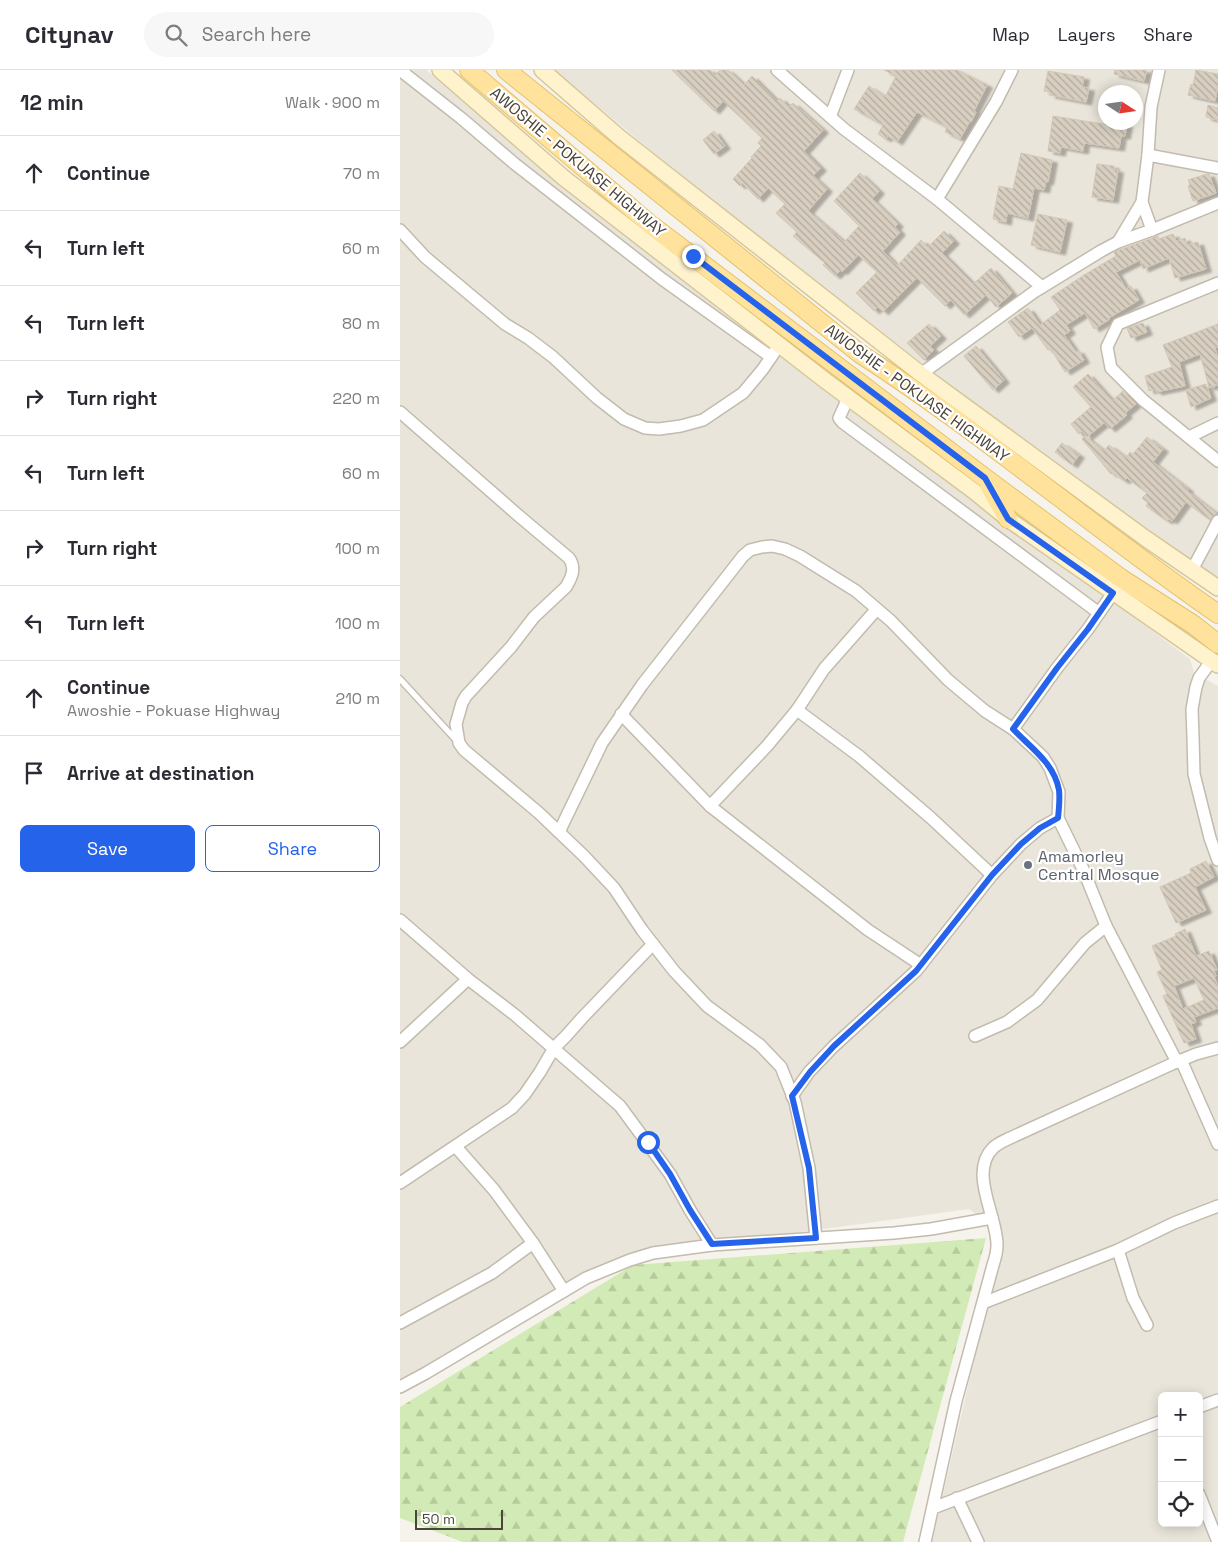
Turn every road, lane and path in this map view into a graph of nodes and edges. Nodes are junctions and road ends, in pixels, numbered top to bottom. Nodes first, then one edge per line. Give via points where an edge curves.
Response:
1 (400, 70) edge
2 (440, 70) edge
3 (469, 70) edge
4 (506, 70) edge
5 (542, 70) edge
6 (777, 70) edge
7 (848, 70) edge
8 (1012, 70) edge
9 (1159, 70) edge
10 (830, 117) junction
11 (1148, 154) junction
12 (1218, 168) edge
13 (937, 199) junction
14 (1142, 202) junction
15 (1218, 203) edge
16 (630, 229) junction
17 (400, 230) edge
18 (1152, 230) junction
19 (711, 235) junction
20 (615, 242) junction
21 (1118, 242) junction
22 (693, 256) junction
23 (1218, 283) edge
24 (1042, 287) junction
25 (739, 313) junction
26 (728, 326) junction
27 (780, 344) junction
28 (771, 357) junction
29 (921, 374) junction
30 (848, 398) junction
31 (400, 412) edge
32 (1218, 423) edge
33 (1189, 437) junction
34 (1218, 461) edge
35 (985, 478) junction
36 (1008, 519) junction
37 (1218, 521) edge
38 (1192, 570) junction
39 (1218, 588) edge
40 (1113, 593) junction
41 (876, 610) junction
42 (1099, 613) junction
43 (1218, 614) edge
44 (1216, 657) edge
45 (400, 680) edge
46 (797, 710) junction
47 (621, 714) junction
48 (1013, 729) junction
49 (459, 743) junction
50 (710, 806) junction
51 (1058, 818) junction
52 (559, 832) junction
53 (1214, 838) edge
54 (1218, 860) edge
55 (992, 875) junction
56 (400, 920) edge
57 (1106, 926) junction
58 (653, 944) junction
59 (921, 965) junction
60 (468, 978) junction
61 (975, 1036) dead end
62 (400, 1042) edge
63 (554, 1048) junction
64 (1218, 1048) edge
65 (1179, 1061) junction
66 (792, 1096) junction
67 (1218, 1144) edge
68 (456, 1147) junction
69 (400, 1184) edge
70 (1218, 1206) edge
71 (992, 1218) junction
72 (816, 1238) junction
73 (533, 1243) junction
74 (712, 1244) junction
75 (1118, 1250) junction
76 (564, 1291) junction
77 (983, 1303) junction
78 (400, 1324) edge
79 (1147, 1325) dead end
80 (400, 1387) edge
81 (1218, 1400) edge
82 (1203, 1406) edge
83 (1158, 1423) edge
84 (957, 1498) junction
85 (1203, 1504) edge
86 (933, 1508) junction
87 (925, 1542) edge
88 (978, 1542) edge
89 (1218, 1542) edge

1 - 20 street
2 - 16 street via 564,178
3 - 22 main road, AWOSHIE - POKUASE HIGHWAY
4 - 19 main road, AWOSHIE - POKUASE HIGHWAY
5 - 29 street via 627,143
6 - 10 street
7 - 10 street
8 - 13 street
9 - 11 street
10 - 13 street
11 - 12 street
11 - 14 street
13 - 24 street
14 - 18 street
14 - 21 street
15 - 18 street
16 - 20 street
16 - 25 street
17 - 28 street via 425,257 505,324 553,357 624,419 645,428 681,426 703,420 743,393
18 - 21 street
19 - 22 main road
19 - 43 main road, AWOSHIE - POKUASE HIGHWAY via 858,353 909,385
20 - 26 street
21 - 24 street
22 - 35 main road, AWOSHIE - POKUASE HIGHWAY
23 - 33 street via 1118,324 1107,346 1111,368 1143,400
24 - 29 street
25 - 26 street
25 - 27 street
26 - 28 street
27 - 28 street
27 - 30 street
29 - 38 street
30 - 36 street
30 - 42 street via 839,418 842,422
31 - 49 street via 572,562 572,575 566,587 534,617 512,647 466,696 456,724
32 - 33 street
33 - 34 street
35 - 36 main road
35 - 44 main road, AWOSHIE - POKUASE HIGHWAY via 1122,578 1194,625
36 - 40 street
37 - 38 street
38 - 39 street
40 - 42 street
40 - 44 street
41 - 46 street via 824,669
41 - 47 street via 856,590 800,556 772,546 750,550
41 - 48 street via 891,621 948,680
42 - 48 street
44 - 53 street via 1199,678 1192,709 1194,774
45 - 49 lane
46 - 50 street
46 - 55 street via 859,756
47 - 50 street
47 - 52 street via 602,743
48 - 51 street via 1050,768 1059,792
49 - 52 street
50 - 59 street via 868,930
51 - 55 street via 1021,844
51 - 57 street via 1084,869
52 - 58 street via 614,888
53 - 54 street
55 - 59 street
56 - 60 street
57 - 61 street via 1085,943 1037,1000 1007,1022
57 - 65 street
58 - 63 street
58 - 66 street via 707,1006 760,1045 781,1067
59 - 66 street via 834,1046
60 - 62 street
60 - 63 street
63 - 68 street via 525,1094 512,1108
63 - 74 street via 620,1106 670,1174
64 - 65 street
65 - 67 street
65 - 71 street via 992,1149 984,1165 983,1176
66 - 72 street via 809,1168
68 - 69 street
68 - 73 street via 494,1190
70 - 75 street
71 - 72 street via 894,1233
71 - 77 street via 997,1246
72 - 74 street
73 - 76 street
73 - 78 street via 492,1272
74 - 76 street via 630,1260
75 - 77 street
75 - 79 street via 1133,1298
76 - 80 street
77 - 86 street via 956,1401
81 - 82 street
83 - 84 street
84 - 86 street
84 - 88 street
85 - 89 street
86 - 87 street

